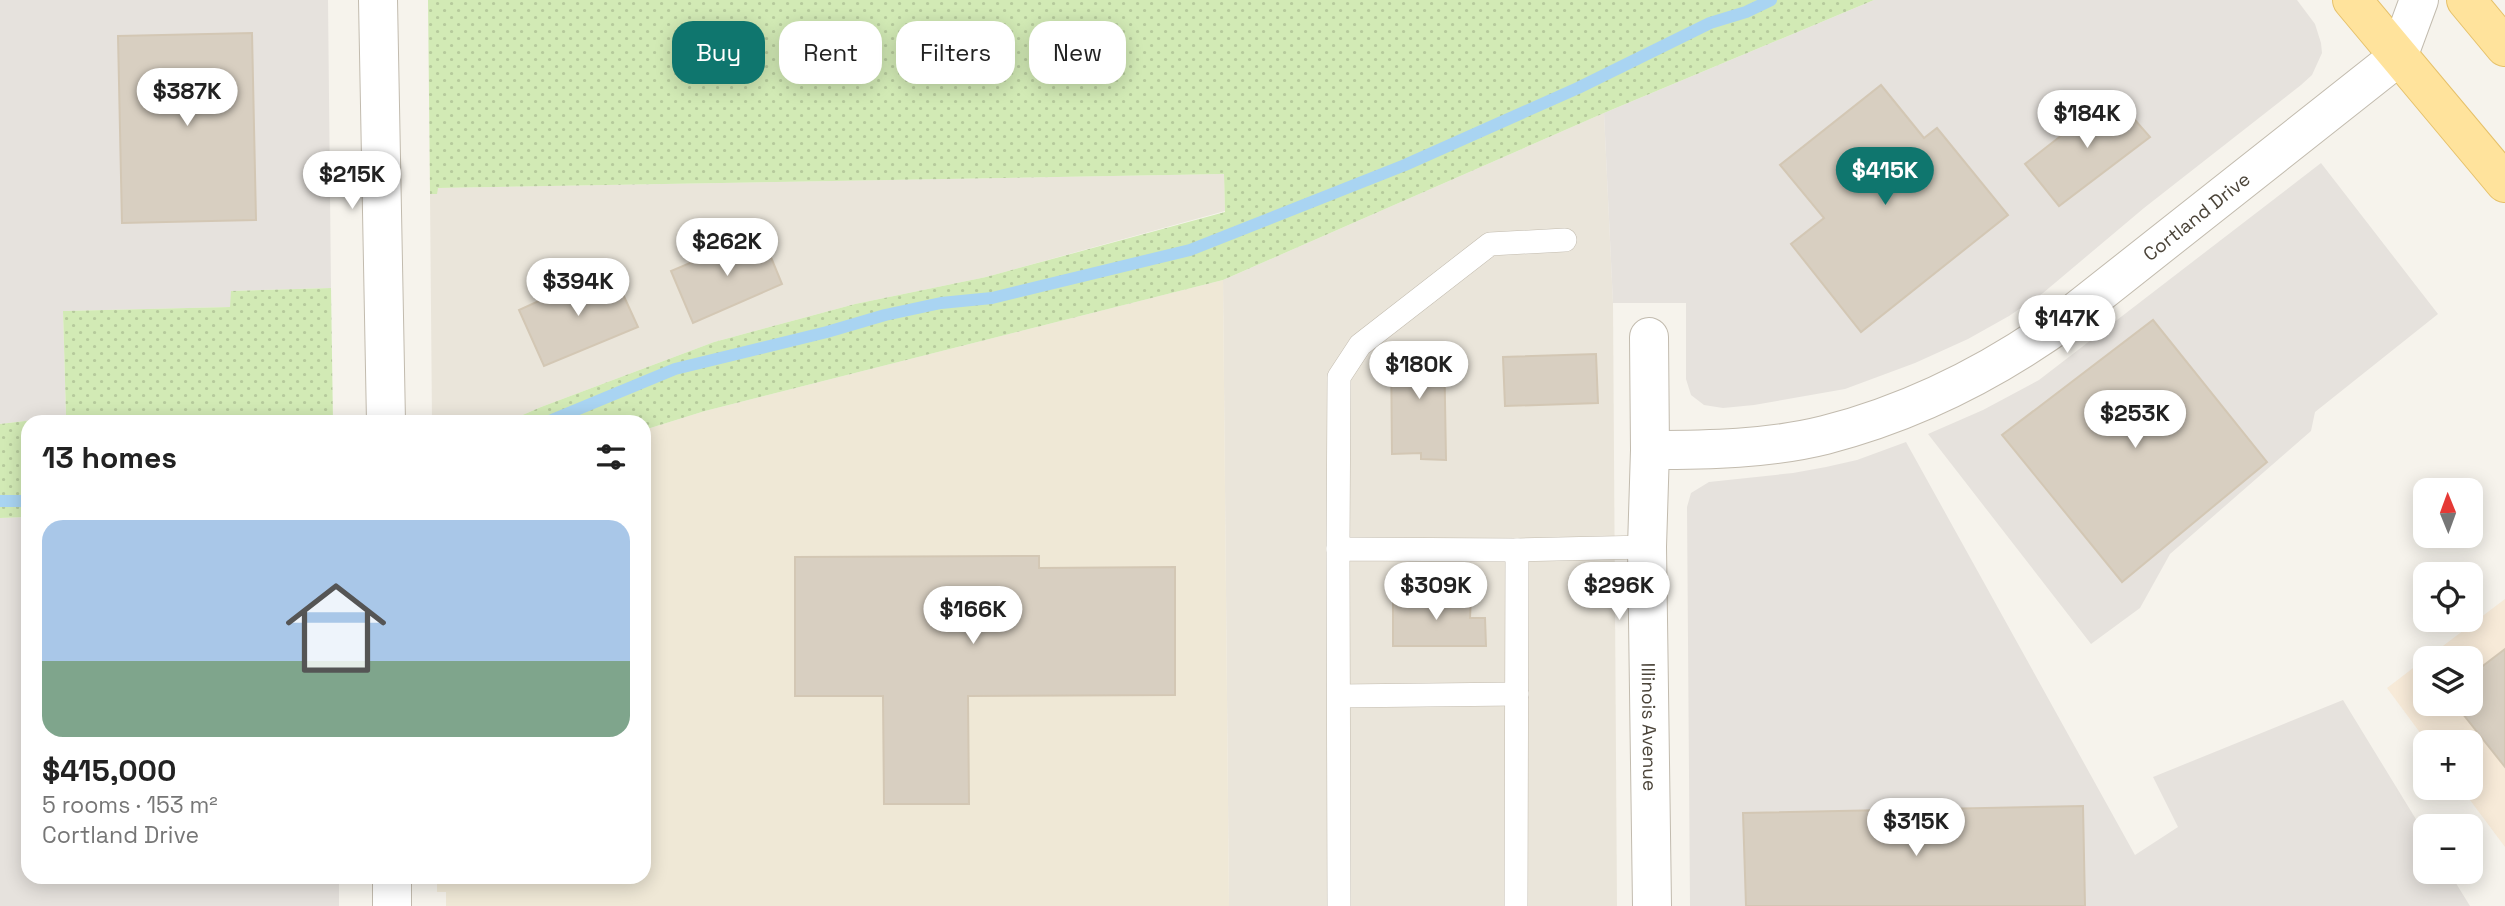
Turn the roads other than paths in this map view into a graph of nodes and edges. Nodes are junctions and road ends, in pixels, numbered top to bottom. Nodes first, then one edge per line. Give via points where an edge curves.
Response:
1 (378, 0) edge
2 (2352, 0) edge
3 (2419, 0) edge
4 (2466, 0) edge
5 (2505, 47) edge
6 (2398, 57) junction
7 (2505, 183) edge
8 (1565, 240) dead end
9 (1649, 337) dead end
10 (386, 415) edge
11 (1650, 450) junction
12 (1647, 547) junction
13 (1338, 549) junction
14 (1517, 550) junction
15 (1517, 694) junction
16 (1339, 696) junction
17 (392, 884) edge
18 (392, 906) edge
19 (1339, 906) edge
20 (1516, 906) edge
21 (1652, 906) edge

1 - 10 street
2 - 6 main road
3 - 6 street
4 - 5 main road
6 - 7 main road
6 - 11 street, Cortland Drive via 2069,317 1981,375 1901,411 1824,435 1708,450
8 - 13 lane via 1490,244 1360,345 1339,377
9 - 11 street, Illinois Avenue
11 - 12 street, Illinois Avenue
12 - 14 lane
12 - 21 street, Illinois Avenue
13 - 14 lane
13 - 16 lane
14 - 15 lane
15 - 16 lane
15 - 20 lane
16 - 19 lane
17 - 18 street

